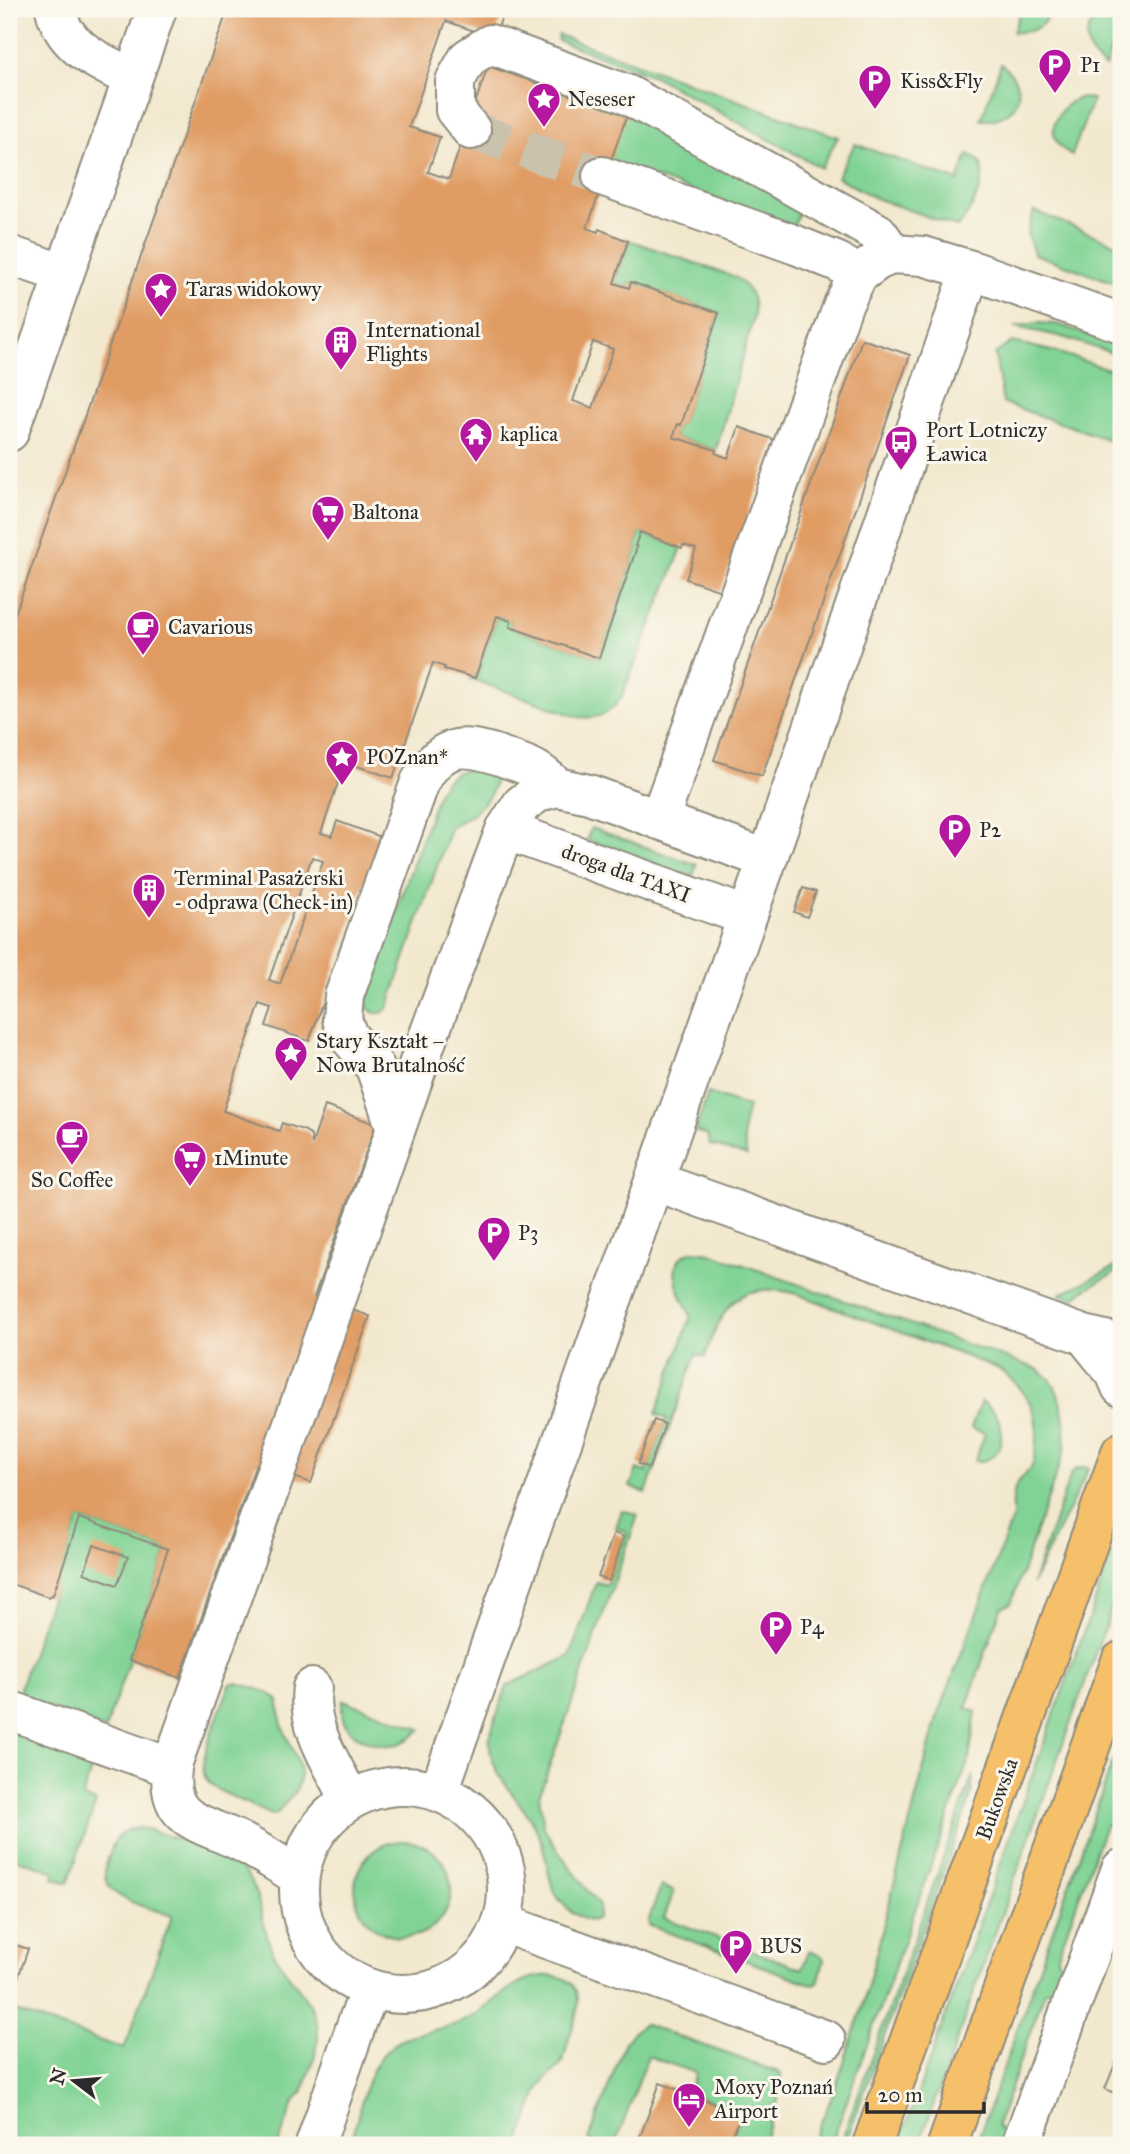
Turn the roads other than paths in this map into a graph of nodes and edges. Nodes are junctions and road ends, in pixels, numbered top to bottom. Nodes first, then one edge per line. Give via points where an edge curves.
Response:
1 (55, 9) edge
2 (157, 9) edge
3 (132, 78) junction
4 (471, 131) tunnel mouth
5 (602, 176) tunnel mouth
6 (893, 254) junction
7 (9, 255) edge
8 (971, 270) junction
9 (64, 274) junction
10 (858, 275) junction
11 (1121, 323) edge
12 (9, 432) edge
13 (557, 787) junction
14 (659, 820) junction
15 (505, 830) junction
16 (766, 859) junction
17 (746, 916) junction
18 (396, 1129) junction
19 (654, 1181) junction
20 (1084, 1335) junction
21 (1121, 1344) edge
22 (1121, 1387) edge
23 (1121, 1452) edge
24 (1121, 1661) edge
25 (312, 1688) dead end
26 (9, 1710) edge
27 (172, 1768) junction
28 (439, 1791) junction
29 (350, 1799) junction
30 (1121, 1868) edge
31 (299, 1876) junction
32 (502, 1923) junction
33 (371, 1989) junction
34 (826, 2040) dead end
35 (315, 2145) edge
36 (872, 2145) edge
37 (947, 2145) edge
38 (1021, 2145) edge

1 - 3 street via 58,22 82,52
2 - 3 street
3 - 9 street
4 - 6 street via 455,110 455,81 468,58 490,44 626,94 878,233
5 - 10 street via 796,245
6 - 8 street via 923,256
6 - 10 street
7 - 9 street
8 - 11 street
8 - 16 street
9 - 12 street
10 - 14 street via 843,305
13 - 14 street
13 - 15 street via 522,804
13 - 18 street via 539,770 477,748 443,754 420,782 345,996 342,1019 348,1036 375,1067
14 - 16 street
15 - 17 street, droga dla TAXI
15 - 18 street
16 - 17 street
17 - 19 street
18 - 27 street
19 - 20 street
19 - 28 street
20 - 21 street
20 - 22 street
23 - 36 main road, Bukowska
24 - 37 main road
25 - 29 street via 316,1730
26 - 27 street
27 - 31 street via 172,1794 184,1815
28 - 29 street via 409,1785 379,1787
28 - 32 street via 463,1804 497,1844 507,1897
29 - 31 street via 325,1819 308,1845
30 - 38 street
31 - 33 street via 299,1905 307,1933 323,1958 345,1977
32 - 33 street via 490,1948 450,1983 425,1992
32 - 34 street
33 - 35 street

